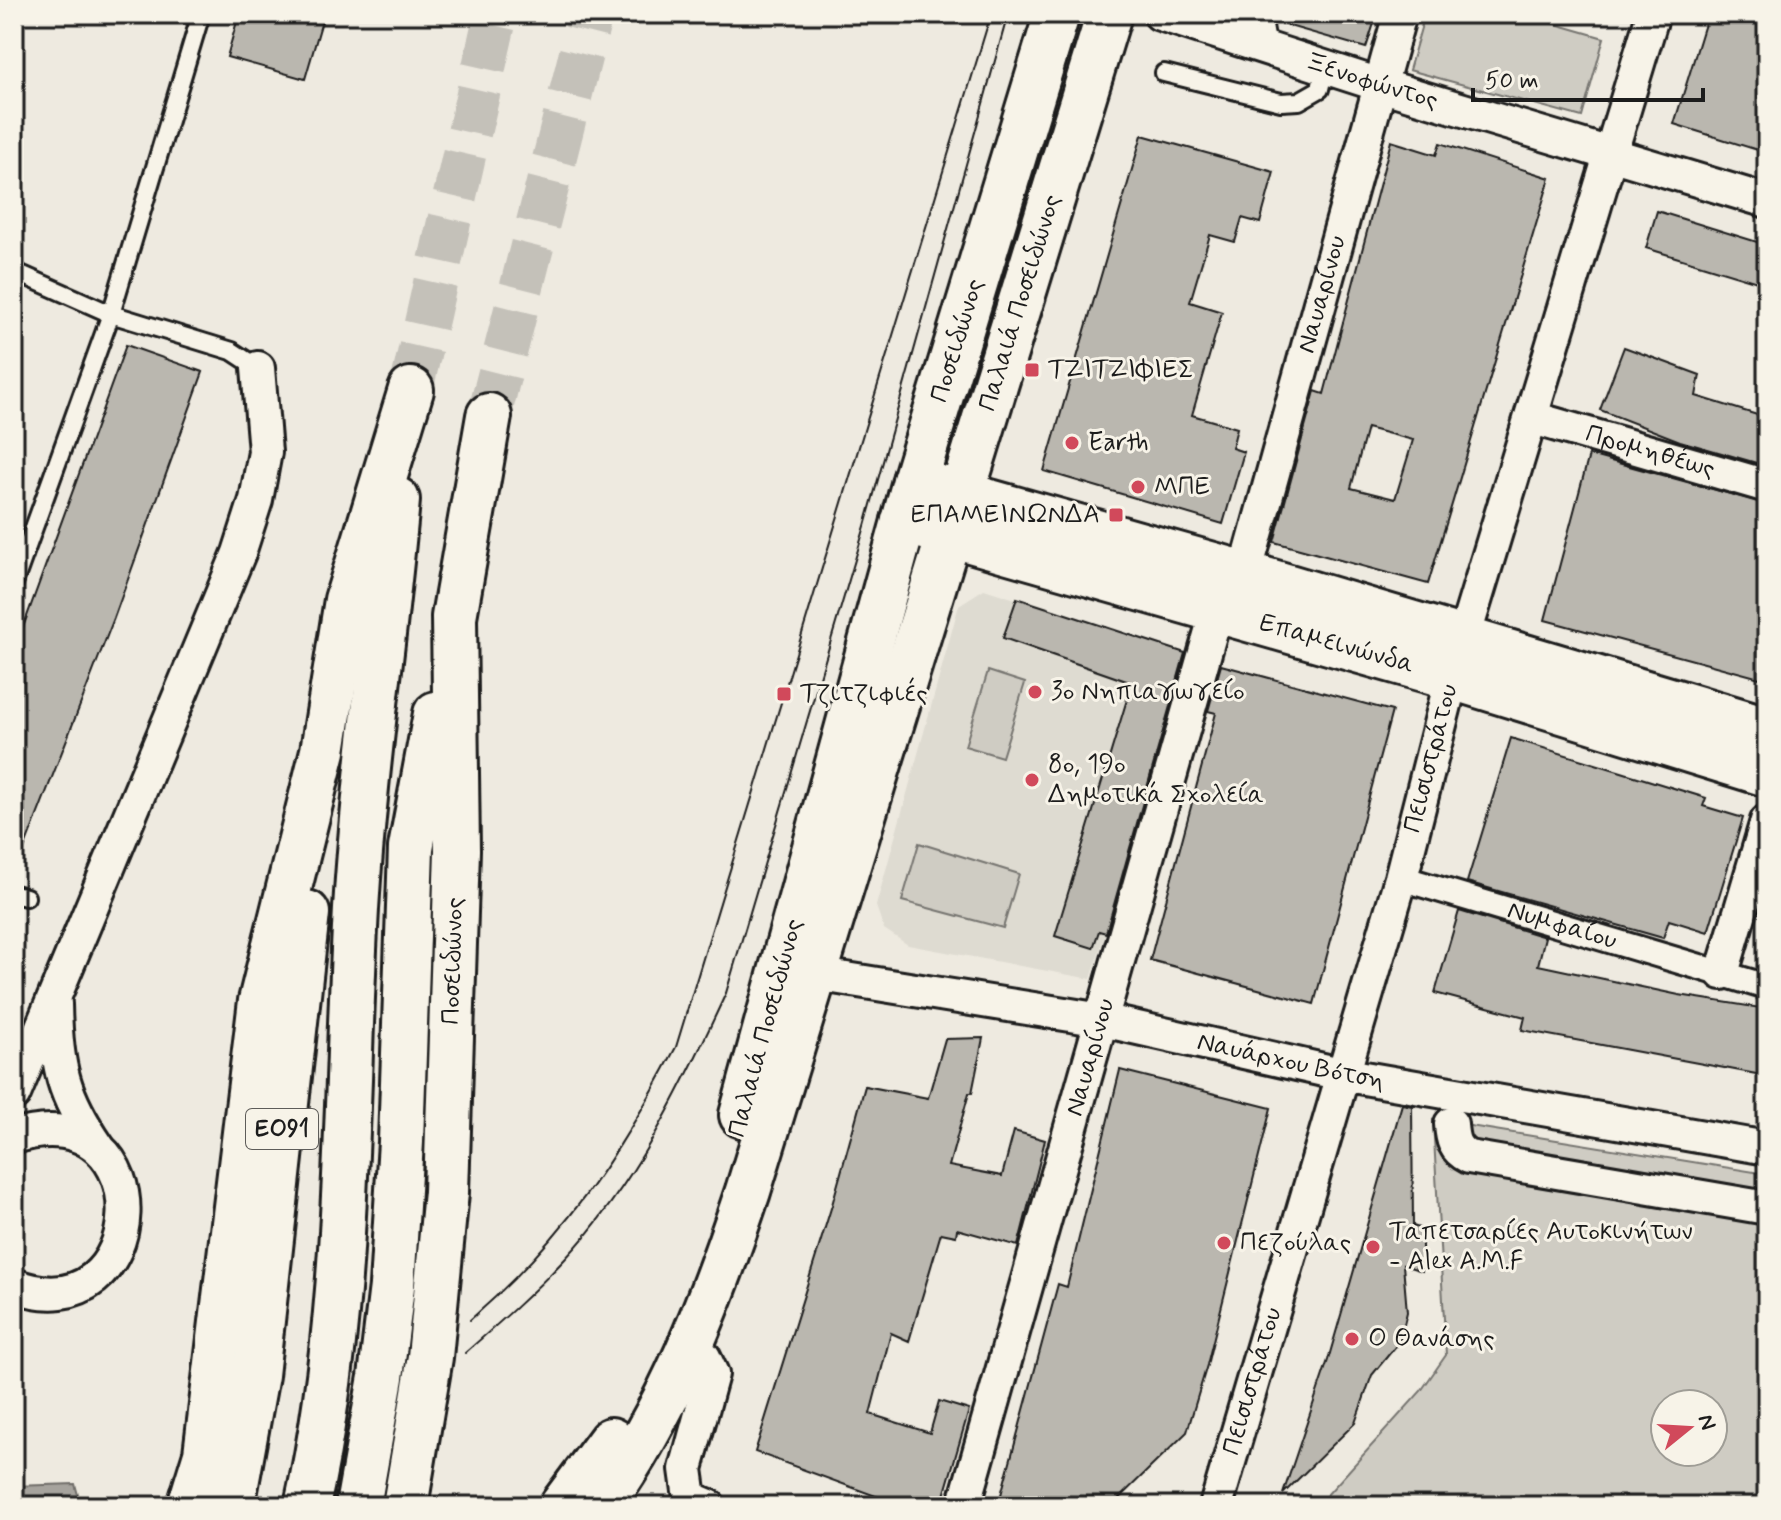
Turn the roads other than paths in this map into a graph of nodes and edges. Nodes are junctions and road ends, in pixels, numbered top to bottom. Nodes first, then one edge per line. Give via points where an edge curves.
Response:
1 (201, 14) edge
2 (1057, 14) edge
3 (1109, 14) edge
4 (1262, 14) edge
5 (1400, 14) edge
6 (1653, 14) edge
7 (1175, 16) edge
8 (1268, 49) junction
9 (1325, 67) junction
10 (1164, 73) dead end
11 (1380, 85) junction
12 (1611, 155) junction
13 (1015, 159) junction
14 (1061, 172) junction
15 (1767, 201) edge
16 (14, 271) edge
17 (111, 314) junction
18 (258, 368) joint
19 (489, 416) tunnel mouth
20 (1533, 418) junction
21 (1767, 486) edge
22 (910, 501) junction
23 (957, 515) junction
24 (1245, 574) junction
25 (14, 583) edge
26 (1217, 610) junction
27 (454, 617) junction
28 (1458, 658) junction
29 (1767, 729) edge
30 (323, 751) junction
31 (1767, 774) edge
32 (1767, 821) edge
33 (1401, 878) junction
34 (1722, 973) junction
35 (815, 974) junction
36 (1767, 987) edge
37 (54, 997) junction
38 (1102, 1020) junction
39 (1341, 1074) junction
40 (14, 1094) edge
41 (1450, 1109) junction
42 (14, 1137) edge
43 (1767, 1148) edge
44 (102, 1153) junction
45 (1767, 1208) edge
46 (14, 1285) edge
47 (51, 1292) junction
48 (14, 1318) edge
49 (690, 1349) junction
50 (190, 1506) edge
51 (232, 1506) edge
52 (307, 1506) edge
53 (358, 1506) edge
54 (405, 1506) edge
55 (562, 1506) edge
56 (601, 1506) edge
57 (709, 1506) edge
58 (964, 1506) edge
59 (1216, 1506) edge

1 - 17 lane
2 - 13 main road
3 - 14 main road, Παλαιά Ποσειδώνος
4 - 8 lane
5 - 11 street, Ναυαρίνου
6 - 12 street, Πεισιστράτου
7 - 8 street, Ξενοφώντος
8 - 9 street, Ξενοφώντος
9 - 10 lane via 1320,89 1299,101 1281,102
9 - 11 street, Ξενοφώντος
11 - 12 street, Ξενοφώντος
11 - 24 street, Ναυαρίνου
12 - 15 street, Ξενοφώντος
12 - 20 street, Πεισιστράτου
13 - 14 main road
13 - 22 main road, Ποσειδώνος
14 - 23 main road, Παλαιά Ποσειδώνος
16 - 17 lane
17 - 18 lane via 232,351
17 - 25 lane
18 - 37 street via 265,452 239,553
19 - 27 main road, Ποσειδώνος
20 - 21 street, Προμηθέως
20 - 28 street, Πεισιστράτου
22 - 23 main road, Επαμεινώνδα
22 - 55 main road, Παλαιά Ποσειδώνος via 691,1288 669,1342 630,1410
23 - 24 main road, Επαμεινώνδα
23 - 26 main road, Επαμεινώνδα
23 - 35 main road, Παλαιά Ποσειδώνος
24 - 28 main road, Επαμεινώνδα
26 - 28 main road, Επαμεινώνδα
26 - 38 street, Ναυαρίνου
27 - 53 main road via 411,848 392,1286
27 - 54 main road, Ποσειδώνος via 457,850 446,1192 430,1357
28 - 29 main road, Επαμεινώνδα
28 - 31 main road, Επαμεινώνδα
28 - 33 street, Πεισιστράτου
30 - 50 main road via 261,1001 206,1454
30 - 51 main road, ΕΟ91 via 256,1375
30 - 52 main road via 347,600 408,402 356,906 332,1356
32 - 34 street
33 - 34 street, Νυμφαίου
33 - 39 street, Πεισιστράτου
34 - 36 street, Νυμφαίου
35 - 38 street, Ναυάρχου Βότση
35 - 49 main road, Παλαιά Ποσειδώνος via 743,1206
37 - 40 street
37 - 44 street via 61,1075 72,1109
38 - 39 street, Ναυάρχου Βότση
38 - 58 street, Ναυαρίνου
39 - 41 street, Ναυάρχου Βότση
39 - 59 street, Πεισιστράτου
41 - 43 street, Ναυάρχου Βότση
41 - 45 street via 1453,1141 1460,1153 1479,1159
42 - 44 street via 59,1131
44 - 47 street via 125,1194 121,1239 94,1277
46 - 47 street
47 - 48 street via 26,1302
49 - 56 main road, Παλαιά Ποσειδώνος via 663,1409
49 - 57 street via 704,1357 712,1374 685,1483 690,1498

